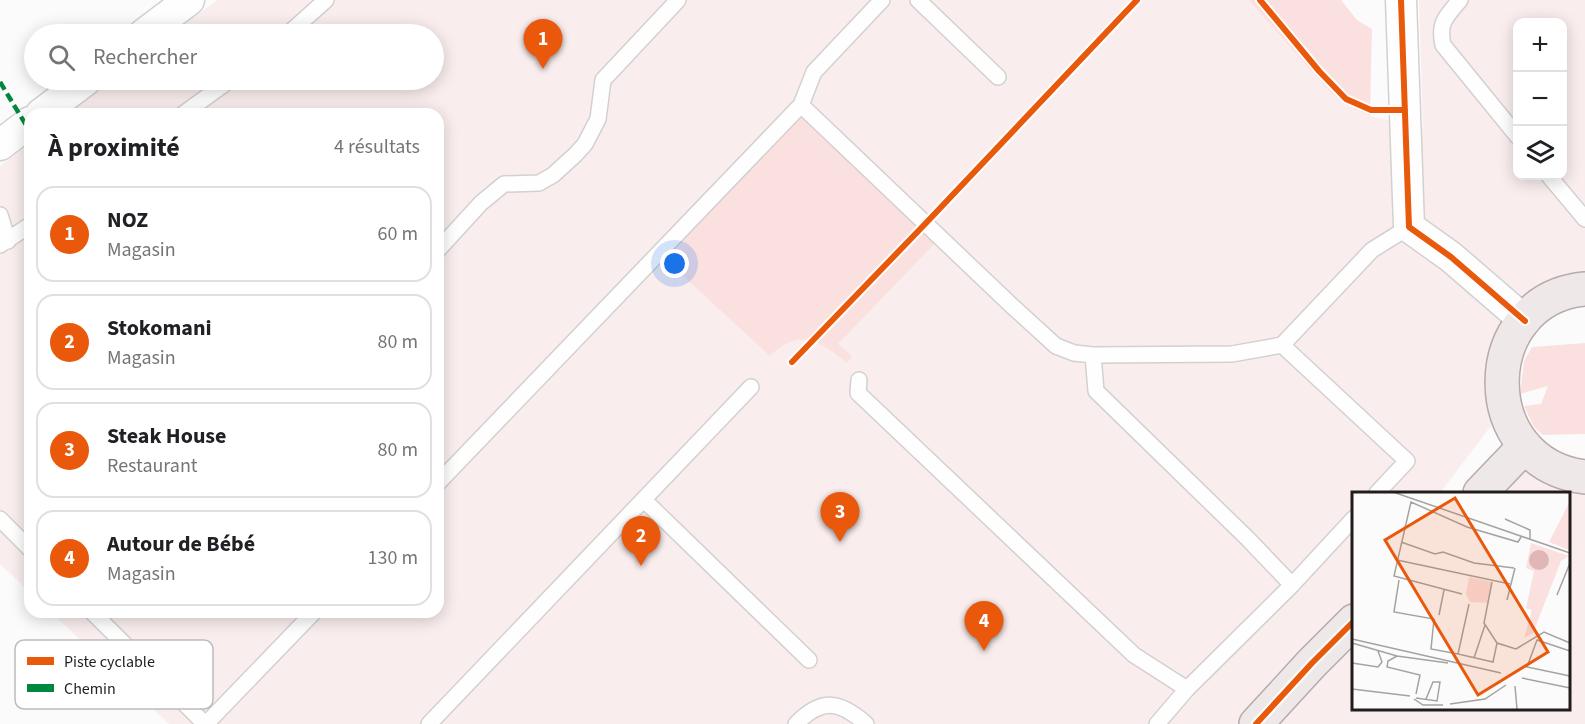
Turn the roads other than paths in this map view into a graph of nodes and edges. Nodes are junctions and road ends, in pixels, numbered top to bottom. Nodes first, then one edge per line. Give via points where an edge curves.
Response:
1 (189, 0) edge
2 (326, 0) edge
3 (678, 0) edge
4 (882, 0) edge
5 (918, 0) edge
6 (1401, 0) edge
7 (1460, 0) edge
8 (157, 24) edge
9 (299, 24) edge
10 (998, 77) dead end
11 (73, 90) edge
12 (216, 90) edge
13 (801, 105) junction
14 (49, 108) edge
15 (191, 108) edge
16 (24, 127) edge
17 (1513, 131) edge
18 (0, 145) edge
19 (1552, 180) edge
20 (0, 215) edge
21 (1585, 219) edge
22 (1409, 227) junction
23 (24, 229) edge
24 (4, 243) edge
25 (444, 243) edge
26 (1585, 289) edge
27 (1525, 321) junction
28 (1282, 345) junction
29 (1093, 355) junction
30 (858, 380) dead end
31 (751, 387) dead end
32 (1525, 446) junction
33 (444, 477) edge
34 (1585, 477) edge
35 (1378, 492) edge
36 (1481, 492) edge
37 (644, 500) junction
38 (0, 519) edge
39 (1352, 520) edge
40 (24, 543) edge
41 (1292, 585) junction
42 (98, 618) edge
43 (308, 618) edge
44 (1352, 623) edge
45 (120, 640) edge
46 (809, 660) dead end
47 (1187, 689) junction
48 (191, 709) edge
49 (1258, 723) edge
50 (206, 724) edge
51 (429, 724) edge
52 (796, 724) edge
53 (866, 724) edge
54 (1157, 724) edge

1 - 8 street
2 - 9 lane
3 - 25 lane via 603,80 598,119 585,144 553,175 538,183 504,184
4 - 13 lane via 814,72
5 - 10 lane
6 - 22 street
7 - 17 lane via 1446,16 1440,31 1443,45
11 - 14 street
12 - 15 lane
13 - 29 lane via 1056,346
13 - 33 lane
16 - 18 street
19 - 21 lane
20 - 24 lane
22 - 27 street via 1451,257
22 - 28 lane via 1372,250
23 - 24 lane
26 - 27 main road via 1549,300
27 - 32 main road via 1512,339 1501,377 1506,414
28 - 29 lane via 1232,354
28 - 35 lane via 1407,461
29 - 41 lane via 1096,391
30 - 47 lane via 858,393 1090,614 1134,655
31 - 37 lane
32 - 34 main road via 1550,466
32 - 36 main road
37 - 46 lane
37 - 51 lane
38 - 40 lane
39 - 41 lane
41 - 47 lane
42 - 45 lane
43 - 50 lane
44 - 49 main road
47 - 54 lane
48 - 50 lane
52 - 53 lane via 816,707 827,704 840,707

